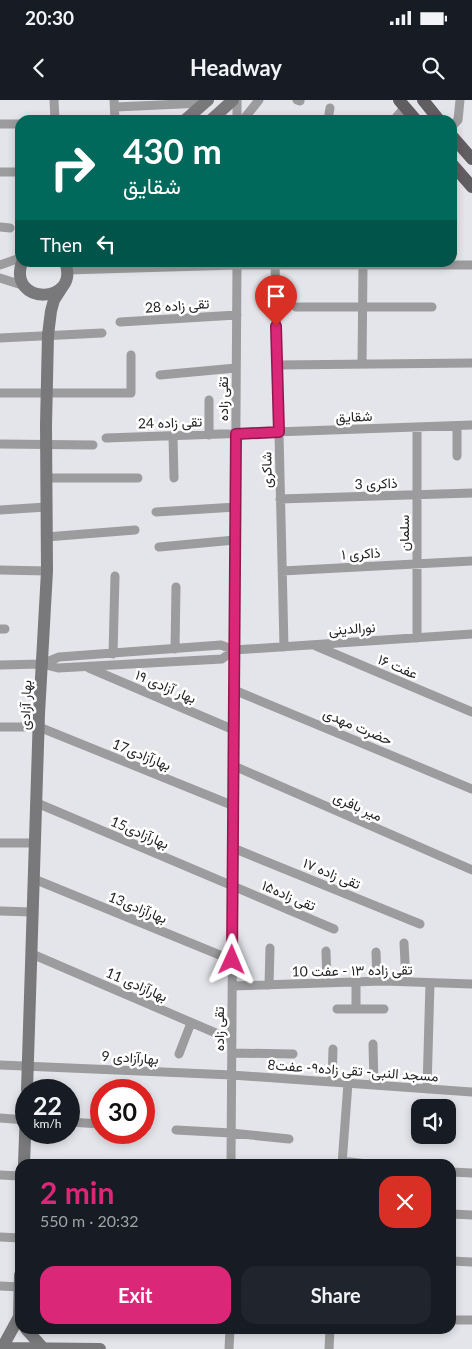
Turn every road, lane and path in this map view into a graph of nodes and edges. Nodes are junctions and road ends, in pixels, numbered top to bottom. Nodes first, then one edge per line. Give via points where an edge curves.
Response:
1 (54, 100) edge
2 (233, 100) edge
3 (237, 100) edge
4 (259, 100) edge
5 (423, 100) edge
6 (460, 100) edge
7 (144, 102) edge
8 (206, 102) edge
9 (115, 103) edge
10 (402, 104) edge
11 (330, 108) dead end
12 (55, 115) edge
13 (191, 115) edge
14 (216, 115) edge
15 (237, 115) edge
16 (247, 115) edge
17 (329, 115) edge
18 (412, 115) edge
19 (435, 115) edge
20 (457, 121) edge
21 (0, 124) edge
22 (15, 124) edge
23 (457, 142) edge
24 (472, 159) edge
25 (457, 170) edge
26 (0, 172) edge
27 (15, 172) edge
28 (472, 187) edge
29 (0, 227) edge
30 (10, 228) dead end
31 (15, 260) edge
32 (0, 264) edge
33 (457, 264) edge
34 (472, 264) edge
35 (21, 267) edge
36 (67, 267) edge
37 (237, 267) edge
38 (275, 267) edge
39 (363, 267) edge
40 (0, 278) edge
41 (63, 286) junction
42 (28, 289) junction
43 (296, 306) dead end
44 (362, 307) junction
45 (432, 308) dead end
46 (237, 315) junction
47 (49, 321) junction
48 (120, 322) dead end
49 (102, 333) dead end
50 (48, 335) junction
51 (0, 338) edge
52 (130, 354) dead end
53 (472, 362) edge
54 (362, 364) junction
55 (277, 365) junction
56 (236, 368) junction
57 (160, 375) dead end
58 (0, 393) edge
59 (46, 393) junction
60 (209, 400) dead end
61 (472, 425) edge
62 (457, 426) junction
63 (417, 427) junction
64 (279, 432) junction
65 (209, 434) junction
66 (236, 434) junction
67 (173, 436) junction
68 (106, 438) dead end
69 (0, 444) edge
70 (46, 444) junction
71 (93, 445) dead end
72 (457, 456) dead end
73 (46, 478) junction
74 (138, 478) dead end
75 (174, 478) dead end
76 (472, 494) edge
77 (417, 495) junction
78 (280, 499) junction
79 (46, 507) junction
80 (236, 507) junction
81 (0, 510) edge
82 (156, 512) dead end
83 (135, 530) dead end
84 (46, 537) junction
85 (235, 540) junction
86 (159, 547) dead end
87 (472, 561) edge
88 (417, 564) junction
89 (0, 570) edge
90 (46, 571) junction
91 (282, 571) junction
92 (115, 576) dead end
93 (176, 587) dead end
94 (472, 634) edge
95 (417, 638) junction
96 (314, 645) junction
97 (284, 647) junction
98 (175, 649) junction
99 (234, 650) junction
100 (113, 654) junction
101 (42, 664) junction
102 (0, 665) edge
103 (88, 668) junction
104 (234, 690) junction
105 (472, 712) edge
106 (0, 727) edge
107 (39, 727) junction
108 (234, 730) junction
109 (234, 766) junction
110 (472, 789) edge
111 (37, 803) junction
112 (234, 806) junction
113 (0, 843) edge
114 (35, 843) junction
115 (233, 848) junction
116 (472, 870) edge
117 (34, 879) junction
118 (233, 886) junction
119 (0, 911) edge
120 (33, 912) junction
121 (420, 924) dead end
122 (334, 929) dead end
123 (404, 943) dead end
124 (270, 948) dead end
125 (326, 951) dead end
126 (376, 952) dead end
127 (32, 954) junction
128 (232, 960) junction
129 (376, 981) junction
130 (356, 982) junction
131 (406, 982) junction
132 (327, 983) junction
133 (430, 983) junction
134 (472, 984) edge
135 (269, 985) junction
136 (232, 986) junction
137 (384, 1008) dead end
138 (338, 1009) dead end
139 (356, 1009) junction
140 (191, 1023) junction
141 (232, 1040) junction
142 (373, 1044) dead end
143 (333, 1049) dead end
144 (232, 1053) junction
145 (179, 1054) dead end
146 (293, 1054) dead end
147 (0, 1065) edge
148 (28, 1066) junction
149 (232, 1075) junction
150 (27, 1079) edge
151 (332, 1082) junction
152 (348, 1084) junction
153 (374, 1085) junction
154 (428, 1089) junction
155 (472, 1092) edge
156 (0, 1118) edge
157 (15, 1119) edge
158 (176, 1130) dead end
159 (231, 1133) junction
160 (289, 1139) dead end
161 (25, 1144) edge
162 (24, 1159) edge
163 (231, 1159) edge
164 (342, 1159) edge
165 (456, 1172) edge
166 (472, 1173) edge
167 (0, 1176) edge
168 (15, 1176) edge
169 (456, 1214) edge
170 (472, 1215) edge
171 (0, 1237) edge
172 (15, 1238) edge
173 (456, 1261) edge
174 (472, 1262) edge
175 (0, 1286) edge
176 (15, 1287) edge
177 (456, 1320) edge
178 (472, 1320) edge
179 (15, 1325) edge
180 (30, 1334) edge
181 (230, 1334) edge
182 (330, 1334) edge
183 (1, 1348) edge
184 (43, 1348) edge
185 (100, 1349) edge
186 (229, 1349) edge
187 (329, 1349) edge

1 - 12 street
2 - 14 street
3 - 15 street
4 - 16 street
5 - 19 main road
6 - 20 street
7 - 8 street
7 - 9 street
8 - 13 street
10 - 18 main road
11 - 17 street
21 - 22 street
23 - 24 main road
25 - 28 main road
26 - 27 street
29 - 30 street
31 - 32 street
33 - 34 street
35 - 42 street via 20,274
36 - 41 street, بهار آزادی
37 - 46 street, تقی زاده
38 - 55 street, شاکری
39 - 44 street
40 - 42 street
41 - 42 street via 44,296
41 - 47 street, بهار آزادی via 54,300
42 - 47 street
43 - 44 street
44 - 45 street
44 - 54 street
46 - 48 street, تقی زاده 28
46 - 56 street, تقی زاده
47 - 50 street, بهار آزادی
49 - 50 street
50 - 51 street
50 - 59 street, بهار آزادی
52 - 59 street via 131,393
53 - 54 street
54 - 55 street
55 - 64 street, شاکری
56 - 57 street
56 - 66 street, تقی زاده
58 - 59 street
59 - 70 street, بهار آزادی
60 - 65 street
61 - 62 street, شقایق
62 - 63 street, شقایق
62 - 72 street
63 - 64 street, شقایق
63 - 77 street, سلمان
64 - 66 street, شقایق
64 - 78 street, شاکری
65 - 66 street, تقی زاده 24
65 - 67 street, تقی زاده 24
66 - 80 street, تقی زاده
67 - 68 street, تقی زاده 24
67 - 75 street
69 - 70 street
70 - 71 street
70 - 73 street, بهار آزادی
73 - 74 street
73 - 79 street, بهار آزادی
76 - 77 street, ذاکری 3
77 - 78 street, ذاکری 3
77 - 88 street, سلمان
78 - 91 street, شاکری
79 - 81 street
79 - 84 street, بهار آزادی
80 - 82 street
80 - 85 street, تقی زاده
83 - 84 street
84 - 90 street, بهار آزادی
85 - 86 street
85 - 99 street, تقی زاده
87 - 88 street, ذاکری ۱
88 - 91 street, ذاکری ۱
88 - 95 street, سلمان
89 - 90 street
90 - 101 street, بهار آزادی
91 - 97 street, شاکری
92 - 100 street
93 - 98 street
94 - 95 street, نورالدینی
95 - 96 street, نورالدینی
96 - 97 street, نورالدینی
96 - 105 street, عفت ۱۶
97 - 99 street, نورالدینی
98 - 99 street, نورالدینی via 221,645
98 - 100 street, نورالدینی
99 - 103 street, نورالدینی via 222,659
99 - 104 street, تقی زاده
100 - 101 street, نورالدینی via 59,657
101 - 102 street, نورالدینی
101 - 103 street, نورالدینی via 58,668
101 - 107 street, بهار آزادی
103 - 108 street, بهار آزادی ۱۹
104 - 108 street, تقی زاده
104 - 110 street, حضرت مهدی
106 - 107 street
107 - 111 street, بهار آزادی
107 - 112 street, بهارآزادی17
108 - 109 street, تقی زاده
109 - 112 street, تقی زاده
109 - 116 street, میر بافری
111 - 114 street, بهار آزادی
111 - 118 street, بهارآزادی15
112 - 115 street, تقی زاده
113 - 114 street
114 - 117 street, بهار آزادی
115 - 118 street, تقی زاده
115 - 121 street, تقی زاده ۱۷
117 - 120 street, بهار آزادی
117 - 128 street, بهارآزادی13
118 - 122 street, تقی زاده۱۵
118 - 128 street, تقی زاده
119 - 120 street
120 - 127 street, بهار آزادی
123 - 131 street
124 - 135 street
125 - 132 street
126 - 129 street
127 - 140 street, بهارآزادی 11
127 - 148 street, بهار آزادی
128 - 136 street, تقی زاده
129 - 130 street, تقی زاده ۱۳ - عفت 10
129 - 131 street, تقی زاده ۱۳ - عفت 10
130 - 132 street, تقی زاده ۱۳ - عفت 10
130 - 139 street
131 - 133 street, تقی زاده ۱۳ - عفت 10
132 - 135 street, تقی زاده ۱۳ - عفت 10
133 - 134 street, تقی زاده ۱۳ - عفت 10
133 - 154 street
135 - 136 street, تقی زاده ۱۳ - عفت 10
136 - 141 street, تقی زاده
137 - 139 street
138 - 139 street
140 - 141 street, بهارآزادی 11
140 - 145 street
141 - 144 street, تقی زاده
142 - 153 street
143 - 151 street
144 - 146 street
144 - 149 street, تقی زاده
147 - 148 street, بهارآزادی 9
148 - 149 street, بهارآزادی 9
148 - 150 street, بهار آزادی
149 - 151 street, مسجد النبی- تقی زاده۹- عفت8
149 - 159 street, تقی زاده
151 - 152 street, مسجد النبی- تقی زاده۹- عفت8
152 - 153 street, مسجد النبی- تقی زاده۹- عفت8
152 - 164 street
153 - 154 street, مسجد النبی- تقی زاده۹- عفت8
154 - 155 street, مسجد النبی- تقی زاده۹- عفت8
156 - 157 street
158 - 159 street
159 - 160 street
159 - 163 street, تقی زاده
161 - 162 street
165 - 166 street
167 - 168 street
169 - 170 street
171 - 172 street
173 - 174 street
175 - 176 street
177 - 178 street
179 - 183 street
180 - 184 street
181 - 186 street
182 - 187 street
183 - 184 street
184 - 185 street

